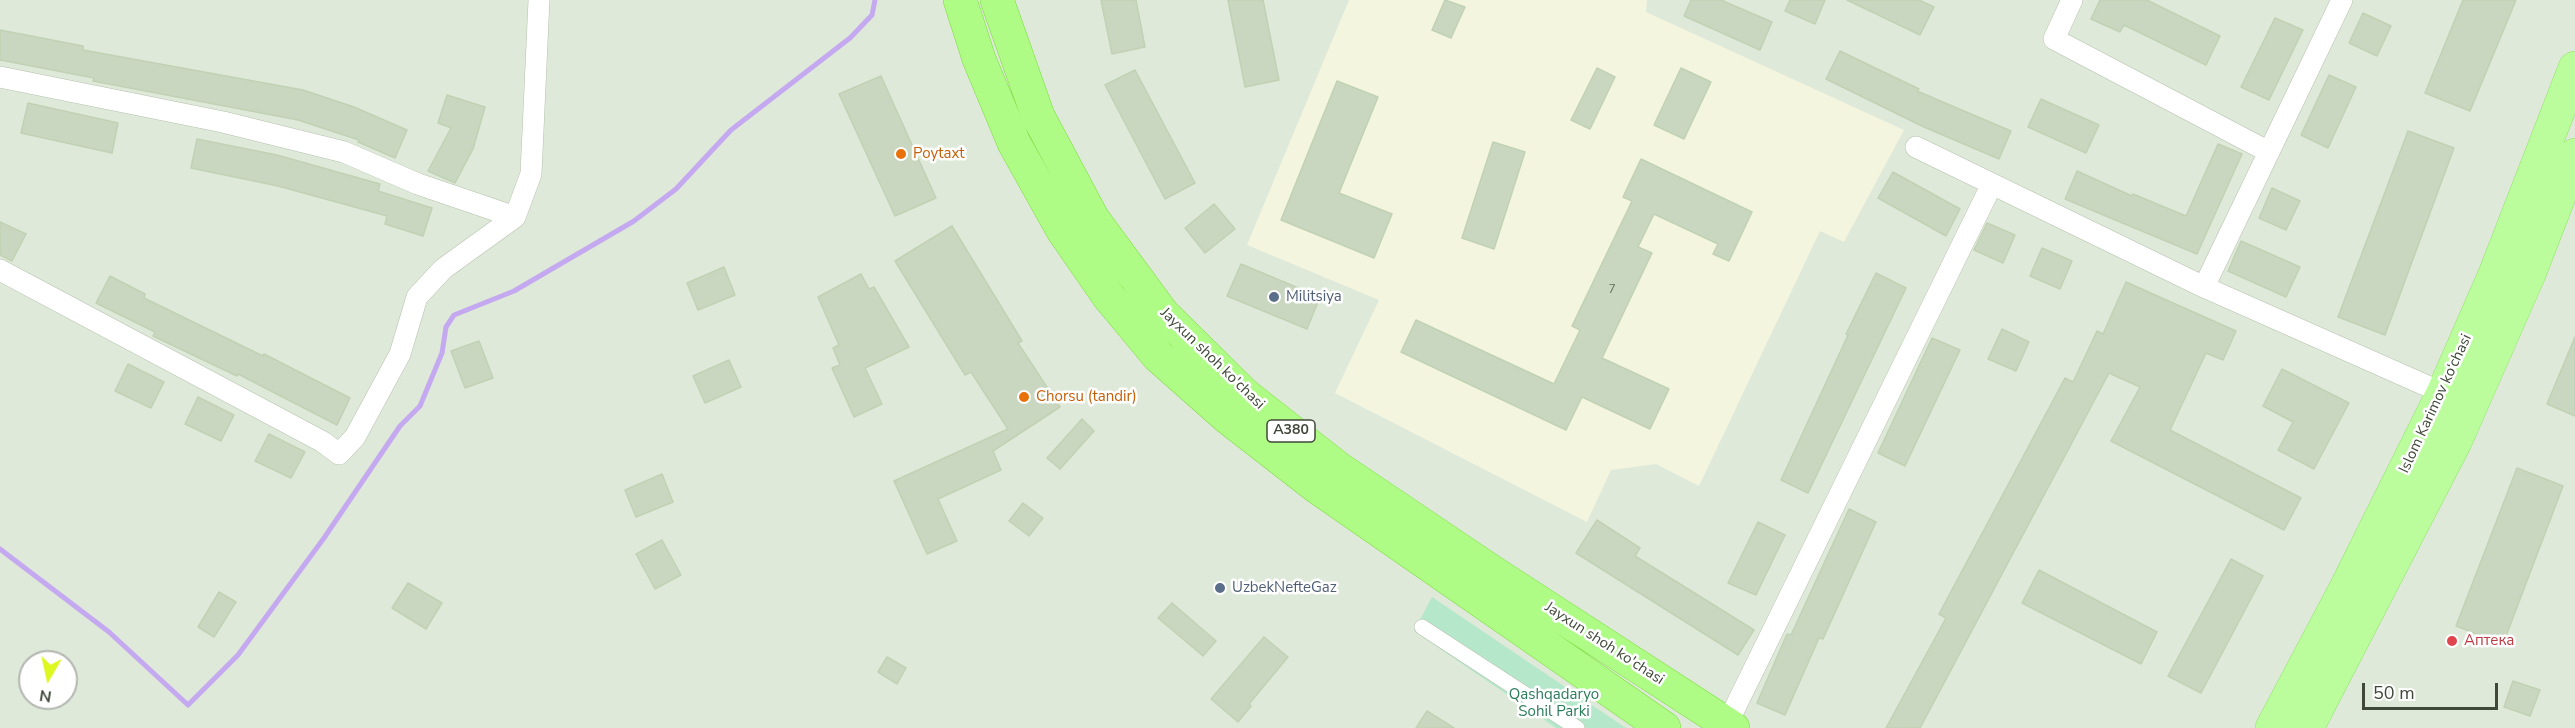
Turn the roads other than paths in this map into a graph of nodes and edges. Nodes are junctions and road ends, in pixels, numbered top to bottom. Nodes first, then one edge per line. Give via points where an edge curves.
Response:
1 (539, 0) edge
2 (960, 0) edge
3 (997, 0) edge
4 (2072, 0) edge
5 (2342, 0) edge
6 (2575, 68) edge
7 (0, 76) edge
8 (1916, 147) dead end
9 (2269, 152) junction
10 (2575, 155) edge
11 (1992, 184) junction
12 (515, 217) junction
13 (0, 270) edge
14 (2204, 287) junction
15 (2443, 393) junction
16 (1422, 627) dead end
17 (1730, 726) edge
18 (1576, 728) edge
19 (1664, 728) edge
20 (2272, 728) edge
21 (2307, 728) edge

1 - 12 street via 531,174
2 - 19 highway, Jayxun shoh ko'chasi / A380 via 979,59 1014,143 1069,238 1109,297 1158,356 1227,417 1317,487
3 - 17 highway, Jayxun shoh ko'chasi / A380 via 1038,116 1093,219 1163,314 1187,338 1244,394 1338,468
4 - 9 street via 2054,39
5 - 9 street
6 - 15 main road, Islom Karimov ko‘chasi via 2495,274
7 - 12 street via 223,122 344,153
8 - 11 street
9 - 14 street
10 - 21 main road, Islom Karimov ko‘chasi via 2529,274 2455,442
11 - 14 street
11 - 17 street
12 - 13 street via 443,269 417,297 400,354 355,437 339,454
14 - 15 street
15 - 20 main road, Islom Karimov ko‘chasi
16 - 18 street

